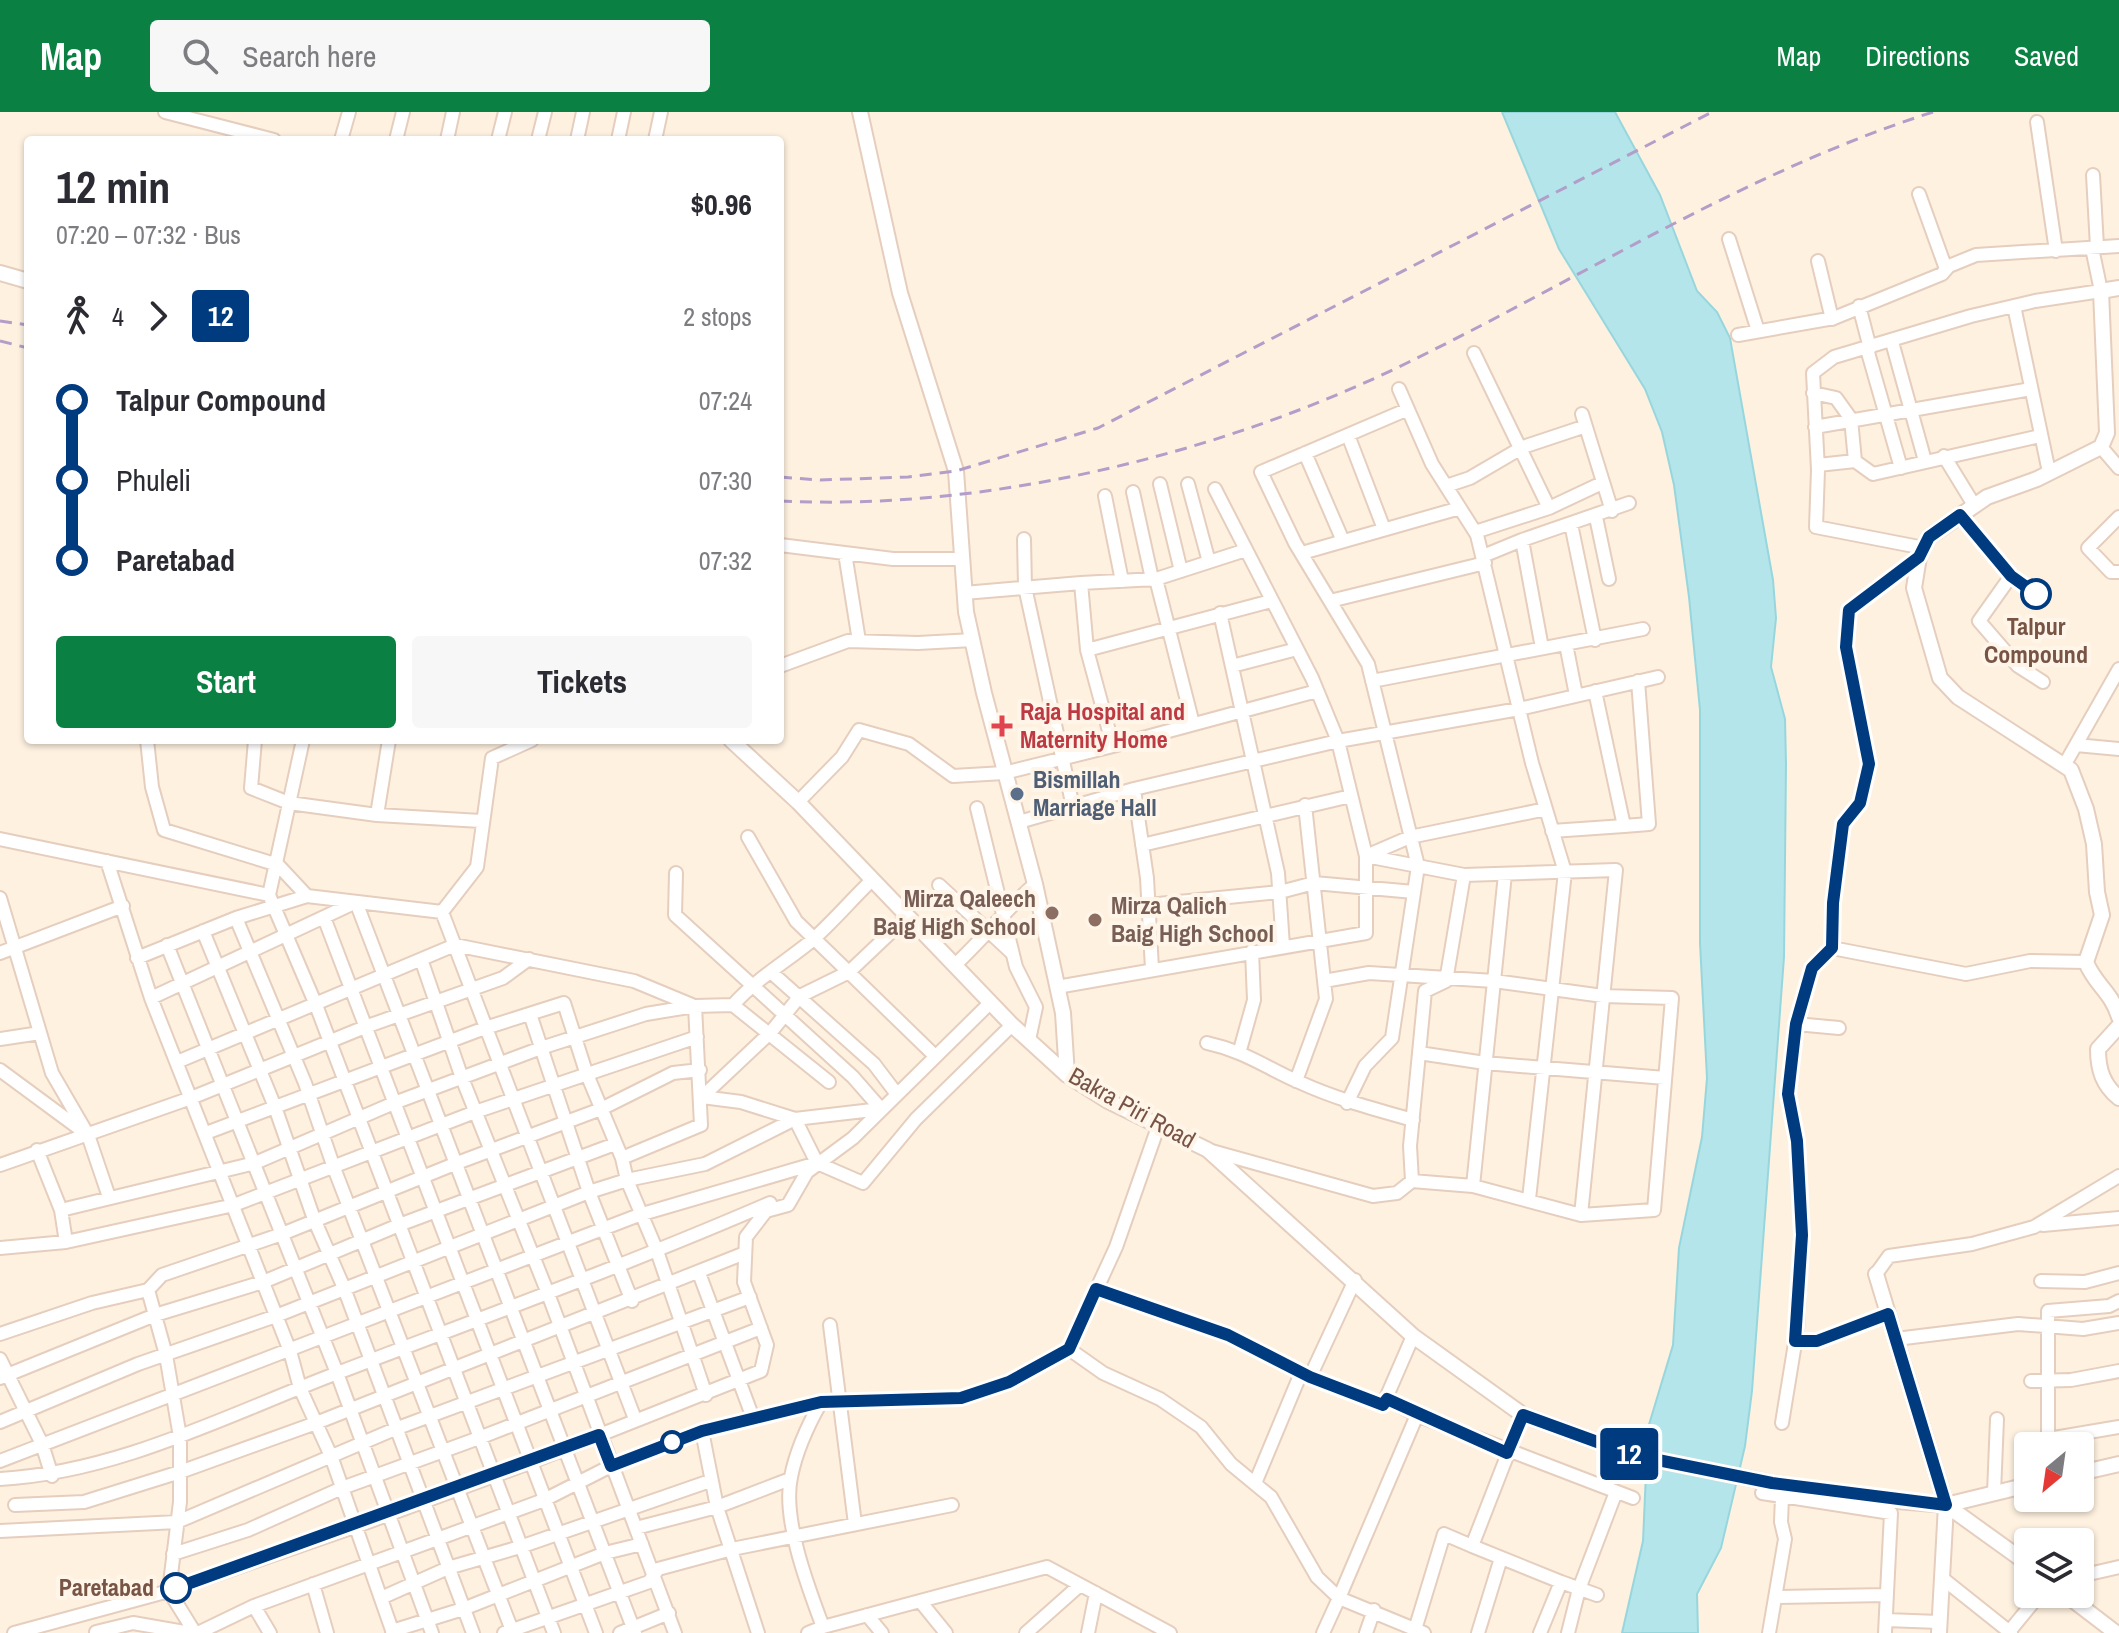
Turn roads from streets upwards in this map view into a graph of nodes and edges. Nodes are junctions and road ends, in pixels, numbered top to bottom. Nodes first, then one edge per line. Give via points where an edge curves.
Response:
1 (165, 112) edge
2 (349, 112) edge
3 (403, 112) edge
4 (453, 112) edge
5 (505, 112) edge
6 (545, 112) edge
7 (583, 112) edge
8 (624, 112) edge
9 (661, 112) edge
10 (860, 112) edge
11 (2037, 122) dead end
12 (258, 136) edge
13 (342, 136) edge
14 (397, 136) edge
15 (448, 136) edge
16 (499, 136) edge
17 (539, 136) edge
18 (578, 136) edge
19 (619, 136) edge
20 (656, 136) edge
21 (2093, 175) dead end
22 (1919, 194) dead end
23 (1729, 239) dead end
24 (2119, 246) edge
25 (2094, 248) junction
26 (2056, 251) junction
27 (1818, 261) dead end
28 (1946, 269) junction
29 (0, 273) edge
30 (24, 280) edge
31 (2119, 288) edge
32 (2101, 291) junction
33 (1859, 306) junction
34 (2014, 306) junction
35 (1832, 319) junction
36 (1758, 331) junction
37 (1738, 335) dead end
38 (1892, 342) junction
39 (1868, 348) junction
40 (1474, 353) dead end
41 (1399, 389) dead end
42 (2031, 389) junction
43 (1813, 393) junction
44 (1908, 408) junction
45 (1406, 410) junction
46 (1885, 412) junction
47 (1851, 419) junction
48 (1815, 427) junction
49 (1348, 435) junction
50 (2040, 436) junction
51 (2101, 447) junction
52 (1520, 448) junction
53 (1305, 453) junction
54 (1944, 456) junction
55 (1855, 461) junction
56 (1925, 461) junction
57 (1818, 465) junction
58 (1901, 468) junction
59 (2119, 468) edge
60 (2049, 472) junction
61 (1602, 483) junction
62 (1160, 484) dead end
63 (1188, 484) dead end
64 (1446, 486) junction
65 (1215, 489) dead end
66 (1133, 492) dead end
67 (1105, 496) dead end
68 (1629, 503) dead end
69 (1974, 505) junction
70 (1460, 508) junction
71 (1549, 508) junction
72 (1612, 511) junction
73 (1960, 515) junction
74 (1596, 517) junction
75 (2119, 517) edge
76 (1571, 524) junction
77 (1384, 529) junction
78 (1475, 532) junction
79 (1024, 539) dead end
80 (1522, 540) junction
81 (1343, 541) junction
82 (784, 545) edge
83 (1246, 550) junction
84 (1922, 552) junction
85 (845, 553) junction
86 (1302, 553) junction
87 (961, 559) junction
88 (1484, 560) junction
89 (1209, 562) junction
90 (1181, 571) junction
91 (2119, 572) edge
92 (2011, 576) junction
93 (1154, 579) junction
94 (1609, 579) dead end
95 (1122, 581) junction
96 (1081, 583) junction
97 (1025, 587) junction
98 (964, 593) junction
99 (2036, 594) dead end
100 (1271, 601) junction
101 (1330, 601) junction
102 (1220, 613) junction
103 (1166, 627) junction
104 (1643, 629) dead end
105 (973, 640) junction
106 (1595, 640) junction
107 (859, 641) junction
108 (1566, 644) junction
109 (1542, 648) junction
110 (1297, 649) junction
111 (1087, 650) junction
112 (1506, 653) junction
113 (784, 665) edge
114 (1232, 666) junction
115 (2119, 669) edge
116 (1658, 677) dead end
117 (1372, 681) junction
118 (1638, 681) junction
119 (2043, 682) dead end
120 (1317, 691) junction
121 (1595, 691) junction
122 (1576, 695) junction
123 (1519, 709) junction
124 (1242, 711) junction
125 (1193, 724) junction
126 (1385, 735) junction
127 (1338, 741) junction
128 (147, 744) edge
129 (255, 744) edge
130 (302, 744) edge
131 (388, 744) edge
132 (523, 744) edge
133 (735, 744) edge
134 (2076, 745) junction
135 (1113, 746) junction
136 (2119, 749) edge
137 (1064, 757) junction
138 (1254, 762) junction
139 (2065, 764) junction
140 (1004, 773) junction
141 (1134, 789) junction
142 (1351, 796) junction
143 (798, 802) junction
144 (289, 803) junction
145 (1305, 805) junction
146 (1073, 807) junction
147 (977, 808) dead end
148 (1546, 809) junction
149 (1265, 813) junction
150 (377, 815) junction
151 (481, 821) junction
152 (1019, 822) junction
153 (1624, 826) junction
154 (1552, 831) junction
155 (748, 837) dead end
156 (1410, 837) junction
157 (0, 839) edge
158 (1142, 845) junction
159 (1366, 856) junction
160 (107, 861) junction
161 (278, 865) junction
162 (1418, 866) junction
163 (1565, 872) junction
164 (676, 873) dead end
165 (1505, 874) junction
166 (1464, 875) junction
167 (872, 880) junction
168 (1314, 883) junction
169 (1035, 884) junction
170 (939, 885) dead end
171 (1366, 891) junction
172 (1280, 892) junction
173 (1414, 892) junction
174 (307, 896) junction
175 (0, 898) edge
176 (271, 901) junction
177 (356, 902) junction
178 (1148, 905) junction
179 (123, 906) junction
180 (442, 912) junction
181 (1002, 912) junction
182 (908, 916) junction
183 (236, 918) junction
184 (325, 920) junction
185 (203, 931) junction
186 (990, 932) junction
187 (287, 937) junction
188 (814, 938) junction
189 (1321, 940) junction
190 (167, 945) junction
191 (455, 945) junction
192 (1283, 946) junction
193 (14, 947) junction
194 (1832, 948) junction
195 (251, 951) junction
196 (1252, 951) junction
197 (0, 953) edge
198 (1012, 953) junction
199 (137, 958) junction
200 (529, 959) junction
201 (422, 962) junction
202 (2086, 962) junction
203 (956, 964) junction
204 (217, 965) junction
205 (1152, 969) junction
206 (849, 972) junction
207 (772, 973) junction
208 (1401, 975) junction
209 (386, 976) junction
210 (182, 981) junction
211 (1324, 981) junction
212 (1446, 981) junction
213 (1494, 981) junction
214 (752, 984) junction
215 (1057, 987) junction
216 (472, 988) junction
217 (351, 990) junction
218 (1552, 990) junction
219 (800, 996) junction
220 (1603, 996) junction
221 (151, 998) junction
222 (435, 1002) junction
223 (991, 1002) junction
224 (316, 1005) junction
225 (733, 1005) junction
226 (695, 1006) junction
227 (783, 1013) junction
228 (530, 1014) junction
229 (399, 1015) junction
230 (2119, 1017) edge
231 (279, 1021) junction
232 (1796, 1024) junction
233 (1012, 1025) junction
234 (2119, 1026) edge
235 (365, 1027) junction
236 (485, 1028) junction
237 (1839, 1028) dead end
238 (771, 1032) junction
239 (40, 1033) junction
240 (245, 1034) junction
241 (576, 1036) junction
242 (697, 1037) junction
243 (0, 1039) edge
244 (1029, 1040) junction
245 (329, 1041) junction
246 (449, 1043) junction
247 (1207, 1043) dead end
248 (541, 1048) junction
249 (210, 1049) junction
250 (1240, 1050) junction
251 (1419, 1053) junction
252 (413, 1054) junction
253 (934, 1055) junction
254 (293, 1056) junction
255 (177, 1062) junction
256 (498, 1063) junction
257 (1485, 1063) junction
258 (1543, 1066) junction
259 (259, 1068) junction
260 (380, 1068) junction
261 (0, 1070) edge
262 (700, 1070) junction
263 (586, 1072) junction
264 (1596, 1072) junction
265 (1067, 1075) junction
266 (462, 1078) junction
267 (1665, 1078) junction
268 (343, 1081) junction
269 (1296, 1081) junction
270 (829, 1082) dead end
271 (223, 1084) junction
272 (553, 1084) junction
273 (427, 1090) junction
274 (896, 1093) junction
275 (309, 1096) junction
276 (702, 1097) junction
277 (191, 1098) junction
278 (512, 1098) junction
279 (2119, 1098) edge
280 (394, 1103) junction
281 (1347, 1103) junction
282 (275, 1107) junction
283 (601, 1109) junction
284 (881, 1109) junction
285 (475, 1112) junction
286 (795, 1119) junction
287 (239, 1120) junction
288 (1413, 1120) junction
289 (357, 1121) junction
290 (566, 1121) junction
291 (442, 1127) junction
292 (1158, 1127) junction
293 (206, 1133) junction
294 (321, 1133) junction
295 (88, 1135) junction
296 (527, 1137) junction
297 (408, 1139) junction
298 (615, 1144) junction
299 (288, 1149) junction
300 (37, 1150) junction
301 (491, 1150) junction
302 (1208, 1150) junction
303 (371, 1153) junction
304 (578, 1158) junction
305 (622, 1158) junction
306 (255, 1163) junction
307 (457, 1163) junction
308 (817, 1163) junction
309 (0, 1165) edge
310 (334, 1168) junction
311 (220, 1172) junction
312 (541, 1173) junction
313 (2119, 1176) edge
314 (421, 1177) junction
315 (627, 1180) junction
316 (300, 1181) junction
317 (1412, 1181) junction
318 (504, 1185) junction
319 (1473, 1186) junction
320 (385, 1192) junction
321 (589, 1192) junction
322 (796, 1192) junction
323 (267, 1193) junction
324 (109, 1197) junction
325 (469, 1198) junction
326 (1529, 1199) junction
327 (234, 1205) junction
328 (555, 1205) junction
329 (350, 1206) junction
330 (61, 1210) junction
331 (435, 1213) junction
332 (639, 1215) junction
333 (1581, 1215) junction
334 (2119, 1218) edge
335 (314, 1219) junction
336 (518, 1221) junction
337 (399, 1225) junction
338 (2034, 1227) junction
339 (605, 1228) junction
340 (282, 1234) junction
341 (484, 1235) junction
342 (364, 1241) junction
343 (567, 1241) junction
344 (66, 1242) junction
345 (247, 1246) junction
346 (446, 1246) junction
347 (0, 1248) edge
348 (657, 1251) junction
349 (329, 1253) junction
350 (745, 1253) junction
351 (532, 1255) junction
352 (412, 1259) junction
353 (618, 1265) junction
354 (294, 1268) junction
355 (497, 1269) junction
356 (699, 1273) junction
357 (2119, 1273) edge
358 (377, 1274) junction
359 (1876, 1274) joint
360 (583, 1278) junction
361 (1355, 1280) junction
362 (463, 1281) junction
363 (2041, 1281) dead end
364 (263, 1282) junction
365 (668, 1286) junction
366 (344, 1288) junction
367 (1096, 1289) junction
368 (148, 1290) junction
369 (547, 1291) junction
370 (426, 1297) junction
371 (750, 1297) junction
372 (632, 1301) junction
373 (2119, 1301) edge
374 (308, 1302) junction
375 (510, 1306) junction
376 (390, 1310) junction
377 (713, 1310) junction
378 (596, 1314) junction
379 (1888, 1314) junction
380 (155, 1315) junction
381 (276, 1316) junction
382 (476, 1318) junction
383 (357, 1323) junction
384 (680, 1323) junction
385 (2119, 1323) edge
386 (830, 1325) dead end
387 (2046, 1326) junction
388 (560, 1327) junction
389 (761, 1328) junction
390 (0, 1334) edge
391 (440, 1334) junction
392 (1413, 1336) junction
393 (322, 1337) junction
394 (1896, 1339) junction
395 (524, 1341) junction
396 (725, 1341) junction
397 (1795, 1341) junction
398 (405, 1348) junction
399 (1069, 1349) junction
400 (290, 1351) junction
401 (610, 1351) junction
402 (491, 1354) junction
403 (166, 1355) junction
404 (691, 1356) junction
405 (0, 1359) edge
406 (371, 1360) junction
407 (574, 1363) junction
408 (454, 1369) junction
409 (2119, 1371) edge
410 (337, 1373) junction
411 (1306, 1375) junction
412 (3, 1377) edge
413 (537, 1377) junction
414 (2031, 1381) dead end
415 (2049, 1381) junction
416 (417, 1382) junction
417 (740, 1382) junction
418 (622, 1383) junction
419 (300, 1388) junction
420 (504, 1389) junction
421 (173, 1393) junction
422 (382, 1394) junction
423 (706, 1395) junction
424 (586, 1396) junction
425 (1387, 1399) junction
426 (839, 1401) junction
427 (821, 1402) junction
428 (467, 1403) junction
429 (349, 1408) junction
430 (24, 1411) junction
431 (550, 1411) junction
432 (1417, 1415) junction
433 (1523, 1415) junction
434 (429, 1416) junction
435 (753, 1418) junction
436 (635, 1419) junction
437 (1997, 1419) dead end
438 (0, 1422) edge
439 (316, 1423) junction
440 (515, 1423) junction
441 (1782, 1423) dead end
442 (2119, 1427) edge
443 (395, 1429) junction
444 (702, 1431) junction
445 (2048, 1432) edge
446 (2094, 1433) edge
447 (599, 1435) junction
448 (180, 1437) junction
449 (479, 1438) junction
450 (362, 1443) junction
451 (42, 1444) junction
452 (565, 1449) junction
453 (442, 1451) junction
454 (1507, 1453) junction
455 (331, 1456) junction
456 (0, 1461) edge
457 (529, 1463) junction
458 (2119, 1464) edge
459 (409, 1465) junction
460 (611, 1466) junction
461 (2094, 1470) edge
462 (180, 1472) junction
463 (493, 1475) junction
464 (52, 1476) junction
465 (375, 1477) junction
466 (0, 1479) edge
467 (790, 1479) junction
468 (710, 1481) junction
469 (1256, 1481) junction
470 (577, 1483) junction
471 (457, 1487) junction
472 (342, 1488) junction
473 (2014, 1488) edge
474 (1616, 1492) junction
475 (1762, 1493) dead end
476 (1994, 1493) junction
477 (1782, 1497) junction
478 (1633, 1498) dead end
479 (544, 1500) junction
480 (423, 1502) junction
481 (15, 1505) dead end
482 (952, 1505) dead end
483 (1946, 1505) junction
484 (627, 1507) junction
485 (717, 1507) junction
486 (389, 1513) junction
487 (507, 1513) junction
488 (593, 1520) junction
489 (177, 1522) junction
490 (855, 1524) junction
491 (357, 1526) junction
492 (471, 1526) junction
493 (636, 1528) junction
494 (0, 1531) edge
495 (558, 1532) junction
496 (796, 1536) junction
497 (436, 1538) junction
498 (642, 1544) junction
499 (1472, 1546) junction
500 (520, 1547) junction
501 (732, 1549) junction
502 (402, 1551) junction
503 (605, 1553) junction
504 (173, 1554) junction
505 (2014, 1554) edge
506 (483, 1558) junction
507 (1501, 1558) junction
508 (368, 1563) junction
509 (570, 1567) junction
510 (2119, 1567) edge
511 (448, 1568) junction
512 (2094, 1573) edge
513 (654, 1575) junction
514 (1942, 1578) junction
515 (533, 1582) junction
516 (1561, 1582) junction
517 (414, 1583) junction
518 (313, 1584) junction
519 (1080, 1585) junction
520 (1579, 1589) junction
521 (619, 1590) junction
522 (169, 1591) junction
523 (1096, 1593) junction
524 (496, 1595) junction
525 (1597, 1595) dead end
526 (1886, 1595) junction
527 (1777, 1597) junction
528 (381, 1598) junction
529 (1339, 1598) junction
530 (920, 1601) junction
531 (254, 1606) junction
532 (584, 1606) junction
533 (2029, 1608) edge
534 (2083, 1608) edge
535 (463, 1609) junction
536 (99, 1610) junction
537 (1374, 1610) junction
538 (669, 1613) junction
539 (867, 1615) junction
540 (1142, 1618) junction
541 (549, 1619) junction
542 (427, 1620) junction
543 (1886, 1626) edge
544 (823, 1627) junction
545 (1939, 1628) edge
546 (634, 1630) edge
547 (393, 1632) edge
548 (510, 1632) edge
549 (1417, 1632) edge
550 (2009, 1632) edge
551 (14, 1633) edge
552 (96, 1633) edge
553 (195, 1633) edge
554 (270, 1633) edge
555 (327, 1633) edge
556 (432, 1633) edge
557 (473, 1633) edge
558 (554, 1633) edge
559 (596, 1633) edge
560 (620, 1633) edge
561 (675, 1633) edge
562 (758, 1633) edge
563 (808, 1633) edge
564 (882, 1633) edge
565 (946, 1633) edge
566 (1026, 1633) edge
567 (1088, 1633) edge
568 (1139, 1633) edge
569 (1170, 1633) edge
570 (1323, 1633) edge
571 (1366, 1633) edge
572 (1478, 1633) edge
573 (1540, 1633) edge
574 (1568, 1633) edge
575 (1769, 1633) edge
576 (2116, 1633) edge

1 - 12 street
2 - 13 street
3 - 14 street
4 - 15 street
5 - 16 street
6 - 17 street
7 - 18 street
8 - 19 street
9 - 20 street
10 - 87 street via 900,293 956,471
11 - 26 street
21 - 25 street
22 - 28 street
23 - 36 street
24 - 25 street
25 - 26 street
25 - 32 street
26 - 28 street via 1976,255
27 - 35 street
28 - 33 street
29 - 30 street
31 - 32 street
32 - 34 street
32 - 51 street via 2107,433
33 - 35 street
33 - 39 street
34 - 38 street
34 - 42 street
35 - 36 street
36 - 37 street
38 - 39 street
38 - 44 street
39 - 43 street via 1821,363 1813,373
39 - 46 street
40 - 52 street
41 - 45 street
42 - 44 street
42 - 50 street
43 - 47 street via 1836,398
43 - 48 street
44 - 46 street
44 - 56 street
45 - 49 street
45 - 64 street
46 - 47 street
46 - 58 street
47 - 48 street
47 - 55 street
48 - 57 street
49 - 53 street
49 - 77 street
50 - 54 street
50 - 60 street
51 - 59 street
51 - 60 street
52 - 61 street via 1583,421
52 - 64 street
52 - 71 street
53 - 81 street
53 - 86 street via 1261,472
54 - 56 street
54 - 69 street
55 - 57 street
55 - 58 street via 1873,474
56 - 58 street
57 - 84 street via 1816,527
60 - 69 street
61 - 71 street
61 - 72 street
62 - 90 street
63 - 89 street
64 - 70 street
65 - 83 street
66 - 93 street
67 - 95 street
68 - 72 street
69 - 73 street
70 - 77 street
70 - 78 street
71 - 78 street
72 - 74 street
73 - 84 street via 1929,537
73 - 92 street
74 - 76 street
74 - 94 street
75 - 91 street via 2088,548 2111,572
76 - 80 street
76 - 106 street
77 - 81 street
78 - 88 street
79 - 97 street
80 - 88 street
80 - 109 street
81 - 86 street
82 - 85 street
83 - 89 street
83 - 100 street
84 - 139 street via 1914,588 1940,678 1958,697
84 - 194 street via 1849,610 1846,647 1869,764 1860,803 1843,824
85 - 87 street
85 - 107 street
86 - 101 street
87 - 98 street
88 - 101 street
88 - 112 street
89 - 90 street
90 - 93 street
92 - 99 street
92 - 119 street via 1979,621 2018,666
93 - 95 street
93 - 103 street
95 - 96 street
96 - 97 street
96 - 111 street
97 - 98 street
97 - 137 street
98 - 105 street
100 - 102 street
100 - 110 street
101 - 117 street via 1368,664
102 - 103 street
102 - 114 street
103 - 111 street
103 - 125 street
104 - 106 street
105 - 107 street
105 - 140 street
106 - 108 street
107 - 113 street
108 - 109 street
108 - 122 street
109 - 112 street
110 - 114 street
110 - 120 street
111 - 135 street
112 - 117 street
112 - 123 street
114 - 124 street
115 - 134 street
116 - 118 street
117 - 126 street
118 - 121 street
118 - 153 street via 1649,824
120 - 124 street
120 - 127 street
121 - 122 street
121 - 153 street
122 - 123 street
123 - 126 street
123 - 148 street
124 - 125 street
124 - 138 street
125 - 135 street
126 - 127 street
126 - 156 street
127 - 138 street
127 - 142 street
128 - 161 street via 164,830
129 - 144 street via 251,788
130 - 144 street
131 - 150 street
132 - 151 street via 492,758
133 - 143 street, Bakra Piri Road
134 - 136 street
134 - 139 street
135 - 137 street
137 - 140 street
137 - 146 street
138 - 141 street
138 - 149 street
139 - 202 street via 2086,809 2102,915
140 - 143 street via 953,776 909,744 859,730 842,757
140 - 152 street
141 - 146 street
141 - 158 street
142 - 145 street
142 - 159 street
143 - 167 street, Bakra Piri Road
144 - 150 street
144 - 161 street
145 - 149 street
145 - 168 street
146 - 152 street
147 - 181 street
148 - 154 street
148 - 156 street
149 - 158 street
149 - 172 street
150 - 151 street
151 - 180 street via 477,867
152 - 169 street
153 - 154 street
154 - 163 street
155 - 188 street via 796,921
156 - 159 street
156 - 162 street
157 - 160 street
158 - 178 street
159 - 162 street
159 - 171 street
160 - 176 street
160 - 179 street
161 - 174 street
161 - 176 street
162 - 166 street
162 - 173 street
163 - 165 street
163 - 218 street
163 - 220 street via 1616,870
164 - 214 street via 675,915
165 - 166 street
165 - 213 street
166 - 212 street
167 - 182 street, Bakra Piri Road
167 - 188 street
168 - 171 street
168 - 172 street
168 - 189 street
169 - 181 street
169 - 215 street
170 - 186 street
171 - 173 street
171 - 189 street via 1366,933
172 - 178 street
172 - 192 street
173 - 208 street
174 - 176 street
174 - 177 street
175 - 193 street
176 - 183 street
176 - 187 street
177 - 180 street
177 - 184 street
177 - 209 street
178 - 205 street
179 - 193 street
179 - 199 street
180 - 191 street
181 - 186 street
181 - 198 street
182 - 203 street, Bakra Piri Road
182 - 206 street
183 - 185 street
183 - 195 street
184 - 187 street
184 - 217 street
185 - 190 street
185 - 204 street
186 - 198 street
186 - 203 street
187 - 195 street
187 - 224 street
188 - 206 street
188 - 207 street
189 - 192 street
189 - 211 street
190 - 199 street
190 - 210 street
191 - 200 street
191 - 201 street
191 - 216 street
192 - 196 street
193 - 197 street
193 - 239 street
194 - 202 street via 1966,974 2030,961
194 - 232 street via 1812,968
195 - 204 street
195 - 231 street
196 - 205 street
196 - 250 street via 1254,1000
198 - 244 street via 1036,1007
199 - 221 street
200 - 216 street via 503,978
200 - 226 street via 634,981
201 - 209 street
201 - 222 street
202 - 230 street via 2113,998
203 - 223 street, Bakra Piri Road
204 - 210 street
204 - 240 street
205 - 215 street
206 - 219 street
206 - 253 street
207 - 214 street
207 - 219 street
208 - 211 street via 1369,973
208 - 212 street
208 - 281 street via 1392,1038 1365,1066
209 - 217 street
209 - 229 street
210 - 221 street
210 - 249 street
211 - 269 street via 1326,999
212 - 213 street
212 - 251 street via 1425,991
213 - 218 street
213 - 257 street
214 - 225 street
214 - 227 street
215 - 265 street
216 - 222 street
216 - 236 street
217 - 224 street
217 - 235 street
218 - 220 street
218 - 258 street
219 - 227 street
219 - 274 street via 874,1064
220 - 264 street
220 - 267 street via 1672,998
221 - 255 street
222 - 229 street
222 - 246 street
223 - 233 street, Bakra Piri Road
223 - 253 street
224 - 231 street
224 - 245 street
225 - 226 street
225 - 238 street
226 - 241 street via 646,1014
226 - 242 street
227 - 238 street
227 - 284 street
228 - 236 street
228 - 241 street via 564,1003
228 - 248 street
229 - 235 street
229 - 252 street
231 - 240 street
231 - 254 street
232 - 237 street
232 - 397 street via 1788,1094 1797,1141 1802,1235
233 - 244 street, Bakra Piri Road
233 - 308 street via 916,1119 863,1183
234 - 279 street via 2098,1049 2098,1069
235 - 245 street
235 - 260 street
236 - 246 street
236 - 256 street
238 - 270 street
238 - 276 street
239 - 243 street
239 - 295 street via 52,1073
240 - 249 street
240 - 259 street
241 - 248 street
241 - 263 street
242 - 262 street
242 - 263 street
244 - 265 street, Bakra Piri Road
245 - 254 street
245 - 268 street
246 - 252 street
246 - 266 street
247 - 250 street
248 - 256 street
248 - 272 street
249 - 255 street
249 - 271 street
250 - 269 street
251 - 257 street
251 - 288 street
252 - 260 street
252 - 273 street
253 - 274 street
254 - 259 street
254 - 275 street
255 - 277 street
256 - 266 street
256 - 278 street
257 - 258 street
257 - 319 street
258 - 264 street
258 - 326 street
259 - 271 street
259 - 282 street
260 - 268 street
260 - 280 street
261 - 295 street
262 - 276 street
262 - 283 street via 673,1073
263 - 272 street
263 - 283 street
264 - 267 street
264 - 333 street
265 - 292 street, Bakra Piri Road
266 - 273 street
266 - 285 street
267 - 333 street via 1654,1210
268 - 275 street
268 - 289 street
269 - 281 street
271 - 277 street
271 - 287 street
272 - 278 street
272 - 290 street
273 - 280 street
273 - 291 street
274 - 284 street
275 - 282 street
275 - 294 street
276 - 286 street via 741,1102
276 - 305 street via 701,1125
277 - 293 street
277 - 295 street
278 - 285 street
278 - 296 street
280 - 289 street
280 - 297 street
281 - 288 street
282 - 287 street
282 - 299 street
283 - 290 street
283 - 298 street
284 - 286 street
284 - 308 street via 853,1138
285 - 291 street
285 - 301 street
286 - 308 street
286 - 315 street via 705,1164
287 - 293 street
287 - 306 street
288 - 317 street
289 - 294 street
289 - 303 street
290 - 296 street
290 - 304 street
291 - 297 street
291 - 307 street
292 - 302 street, Bakra Piri Road
292 - 367 street
293 - 311 street
294 - 299 street
294 - 310 street
295 - 300 street
295 - 324 street
296 - 301 street
296 - 312 street
297 - 303 street
297 - 314 street
298 - 304 street
298 - 305 street
299 - 306 street
299 - 316 street
300 - 309 street
300 - 330 street
301 - 307 street
301 - 318 street
302 - 317 street via 1373,1196 1397,1193
302 - 361 street, Bakra Piri Road
303 - 310 street
303 - 320 street
304 - 312 street
304 - 321 street
305 - 315 street
306 - 311 street
306 - 323 street
307 - 314 street
307 - 325 street
308 - 322 street
308 - 332 street
310 - 316 street
310 - 329 street
311 - 324 street
311 - 327 street
312 - 318 street
312 - 328 street
313 - 338 street
314 - 320 street
314 - 331 street
315 - 321 street
315 - 332 street
316 - 323 street
316 - 335 street
317 - 319 street
318 - 325 street
318 - 336 street
319 - 326 street
320 - 329 street
320 - 337 street
321 - 328 street
321 - 339 street
322 - 348 street
322 - 350 street via 788,1205 766,1211 746,1237
323 - 327 street
323 - 340 street
324 - 330 street
325 - 331 street
325 - 341 street
326 - 333 street
327 - 344 street
327 - 345 street
328 - 336 street
328 - 343 street
329 - 335 street
329 - 342 street
330 - 344 street
331 - 337 street
331 - 346 street
332 - 339 street
332 - 348 street
334 - 338 street
335 - 340 street
335 - 349 street
336 - 341 street
336 - 351 street
337 - 342 street
337 - 352 street
338 - 359 street via 1972,1244 1889,1256
339 - 343 street
339 - 353 street
340 - 345 street
340 - 354 street
341 - 346 street
341 - 355 street
342 - 349 street
342 - 358 street
343 - 351 street
343 - 360 street
344 - 347 street
345 - 364 street
345 - 368 street via 162,1275
346 - 352 street
346 - 362 street
348 - 353 street
348 - 365 street
349 - 354 street
349 - 366 street
350 - 356 street
350 - 371 street via 744,1282
351 - 355 street
351 - 369 street
352 - 358 street
352 - 370 street
353 - 360 street
353 - 372 street
354 - 364 street
354 - 374 street
355 - 362 street
355 - 375 street
356 - 365 street
356 - 377 street
357 - 363 street via 2085,1282
358 - 366 street
358 - 376 street
359 - 379 street
360 - 369 street
360 - 378 street
361 - 392 street, Bakra Piri Road
361 - 411 street
362 - 370 street
362 - 382 street
364 - 380 street
364 - 381 street
365 - 372 street
365 - 384 street
366 - 374 street
366 - 383 street
367 - 399 street
367 - 411 street via 1228,1335
368 - 380 street
368 - 390 street
369 - 375 street
369 - 388 street
370 - 376 street
370 - 391 street
371 - 377 street
371 - 389 street
372 - 378 street
373 - 387 street via 2048,1311
374 - 381 street
374 - 393 street
375 - 382 street
375 - 395 street
376 - 383 street
376 - 398 street
377 - 384 street
377 - 396 street
378 - 388 street
378 - 401 street
379 - 394 street
379 - 397 street via 1817,1341
380 - 403 street
380 - 412 street
381 - 400 street
381 - 403 street
382 - 391 street
382 - 402 street
383 - 393 street
383 - 406 street
384 - 401 street
384 - 404 street
385 - 387 street via 2083,1329
386 - 426 street
387 - 394 street via 2018,1324
387 - 415 street
388 - 395 street
388 - 407 street
389 - 396 street
389 - 417 street via 767,1345 761,1371
391 - 398 street
391 - 408 street
392 - 425 street
392 - 433 street, Bakra Piri Road
393 - 400 street
393 - 410 street
394 - 483 street
395 - 402 street
395 - 413 street
396 - 404 street
396 - 417 street
397 - 441 street
398 - 406 street
398 - 416 street
399 - 426 street via 1009,1382 961,1398
399 - 469 street via 1201,1427 1231,1464
400 - 419 street
400 - 421 street
401 - 407 street
401 - 418 street
402 - 408 street
402 - 420 street
403 - 421 street
403 - 430 street
404 - 418 street
404 - 423 street
405 - 412 street
406 - 410 street
406 - 422 street
407 - 413 street
407 - 424 street
408 - 416 street
408 - 428 street
409 - 415 street
410 - 419 street
410 - 429 street
411 - 425 street via 1383,1405
411 - 469 street
412 - 430 street
413 - 420 street
413 - 431 street
414 - 415 street
415 - 445 street
416 - 422 street
416 - 434 street
417 - 423 street
417 - 435 street
418 - 424 street
418 - 436 street
419 - 439 street
419 - 448 street
420 - 428 street
420 - 440 street
421 - 448 street
421 - 451 street
422 - 429 street
422 - 443 street
423 - 436 street
424 - 431 street
424 - 447 street
425 - 432 street
426 - 427 street
426 - 490 street
427 - 435 street
427 - 467 street via 807,1426
428 - 434 street
428 - 449 street
429 - 439 street
429 - 450 street
430 - 438 street
430 - 451 street
431 - 440 street
431 - 452 street
432 - 454 street
432 - 529 street
433 - 454 street
433 - 483 street, Bakra Piri Road via 1633,1455 1750,1479
434 - 443 street
434 - 453 street
435 - 444 street
436 - 447 street
437 - 476 street
439 - 455 street
439 - 462 street
440 - 449 street
440 - 457 street
442 - 446 street
443 - 450 street
443 - 459 street
444 - 460 street
444 - 468 street
447 - 452 street
447 - 460 street
448 - 462 street
448 - 464 street
449 - 453 street
449 - 463 street
450 - 455 street
450 - 465 street
451 - 456 street
451 - 464 street
452 - 457 street
452 - 470 street
453 - 459 street
453 - 471 street
454 - 474 street
454 - 499 street
455 - 472 street
455 - 489 street
457 - 463 street
457 - 479 street
458 - 461 street
459 - 465 street
459 - 480 street
460 - 470 street
460 - 484 street
462 - 481 street via 84,1502
462 - 489 street
463 - 471 street
463 - 487 street
464 - 466 street
465 - 472 street
465 - 486 street
467 - 485 street
467 - 496 street
468 - 484 street
468 - 485 street
469 - 529 street via 1271,1497 1317,1577
470 - 479 street
470 - 488 street
471 - 480 street
471 - 492 street
472 - 491 street
472 - 504 street via 248,1530
473 - 476 street
474 - 478 street
474 - 520 street
475 - 477 street
476 - 483 street
477 - 526 street via 1891,1513
477 - 527 street via 1785,1539
479 - 487 street
479 - 495 street
480 - 486 street
480 - 497 street
482 - 490 street
483 - 505 street
483 - 514 street
484 - 488 street
484 - 493 street
485 - 493 street
485 - 501 street
486 - 491 street
486 - 502 street
487 - 492 street
487 - 500 street
488 - 495 street
488 - 503 street
489 - 494 street
489 - 504 street
490 - 496 street
491 - 508 street
491 - 522 street
492 - 497 street
492 - 506 street
493 - 498 street
495 - 500 street
495 - 509 street
496 - 501 street
496 - 544 street
497 - 502 street
497 - 511 street
498 - 503 street
498 - 513 street
499 - 507 street
499 - 549 street via 1444,1534
500 - 506 street
500 - 515 street
501 - 513 street via 658,1569
501 - 562 street
502 - 508 street
502 - 517 street
503 - 509 street
503 - 521 street
504 - 522 street
506 - 511 street
506 - 524 street
507 - 516 street
507 - 572 street
508 - 518 street
508 - 528 street
509 - 515 street
509 - 532 street
510 - 512 street
511 - 517 street
511 - 535 street
513 - 521 street via 649,1582
513 - 538 street
514 - 545 street
514 - 550 street
515 - 524 street
515 - 541 street
516 - 520 street
516 - 573 street
517 - 528 street
517 - 542 street
518 - 531 street
518 - 555 street
519 - 523 street
519 - 530 street via 1047,1567
519 - 566 street
520 - 525 street
520 - 574 street
521 - 532 street
521 - 546 street
522 - 536 street
522 - 553 street
523 - 540 street
523 - 567 street
524 - 535 street
524 - 548 street
526 - 527 street
526 - 543 street
527 - 575 street
528 - 547 street
529 - 537 street
529 - 570 street
530 - 539 street
530 - 565 street
531 - 553 street
531 - 554 street
532 - 541 street
532 - 559 street
533 - 550 street
534 - 576 street
535 - 542 street
535 - 557 street
536 - 551 street
536 - 552 street
537 - 549 street
537 - 571 street
538 - 546 street
538 - 561 street
539 - 544 street
539 - 564 street
540 - 568 street
540 - 569 street
541 - 548 street
541 - 558 street
542 - 547 street
542 - 556 street
543 - 545 street
544 - 563 street
546 - 560 street
552 - 553 street via 133,1623

